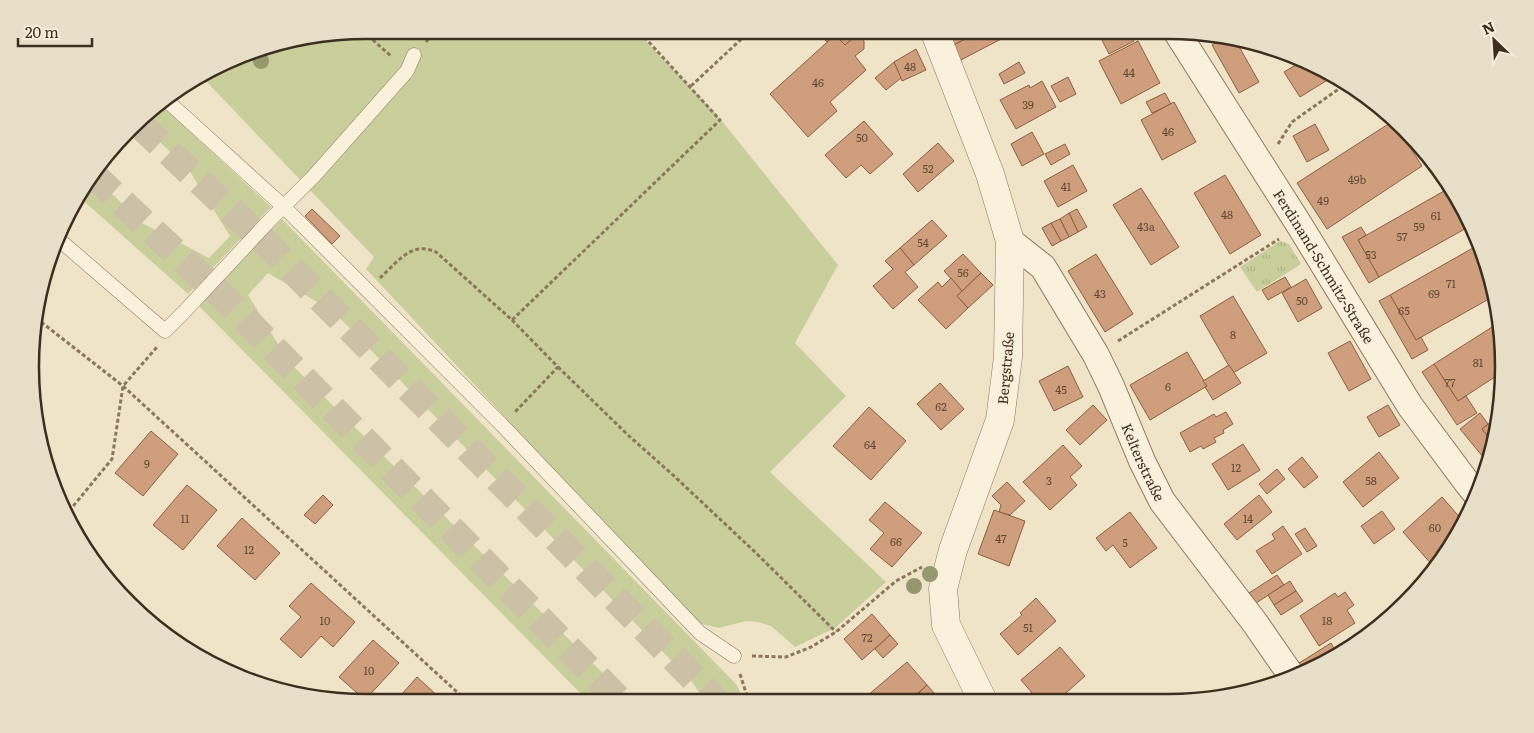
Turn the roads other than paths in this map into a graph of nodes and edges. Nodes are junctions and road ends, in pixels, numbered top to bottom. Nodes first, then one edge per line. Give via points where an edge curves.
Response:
1 (938, 39) edge
2 (1181, 39) edge
3 (414, 55) dead end
4 (170, 104) edge
5 (283, 206) junction
6 (1010, 241) junction
7 (63, 243) edge
8 (1472, 488) edge
9 (734, 656) road end
10 (1288, 671) edge
11 (980, 694) edge

1 - 6 street, Bergstraße via 990,174
2 - 8 street, Ferdinand-Schmitz-Straße via 1410,406
3 - 5 lane via 407,71 314,176
4 - 5 lane
5 - 7 lane, bridge via 165,331
5 - 9 lane via 502,426 700,633
6 - 10 street, Kelterstraße via 1043,268 1096,355 1162,501
6 - 11 street, Bergstraße via 1008,357 1000,420 953,550 943,589 946,625

